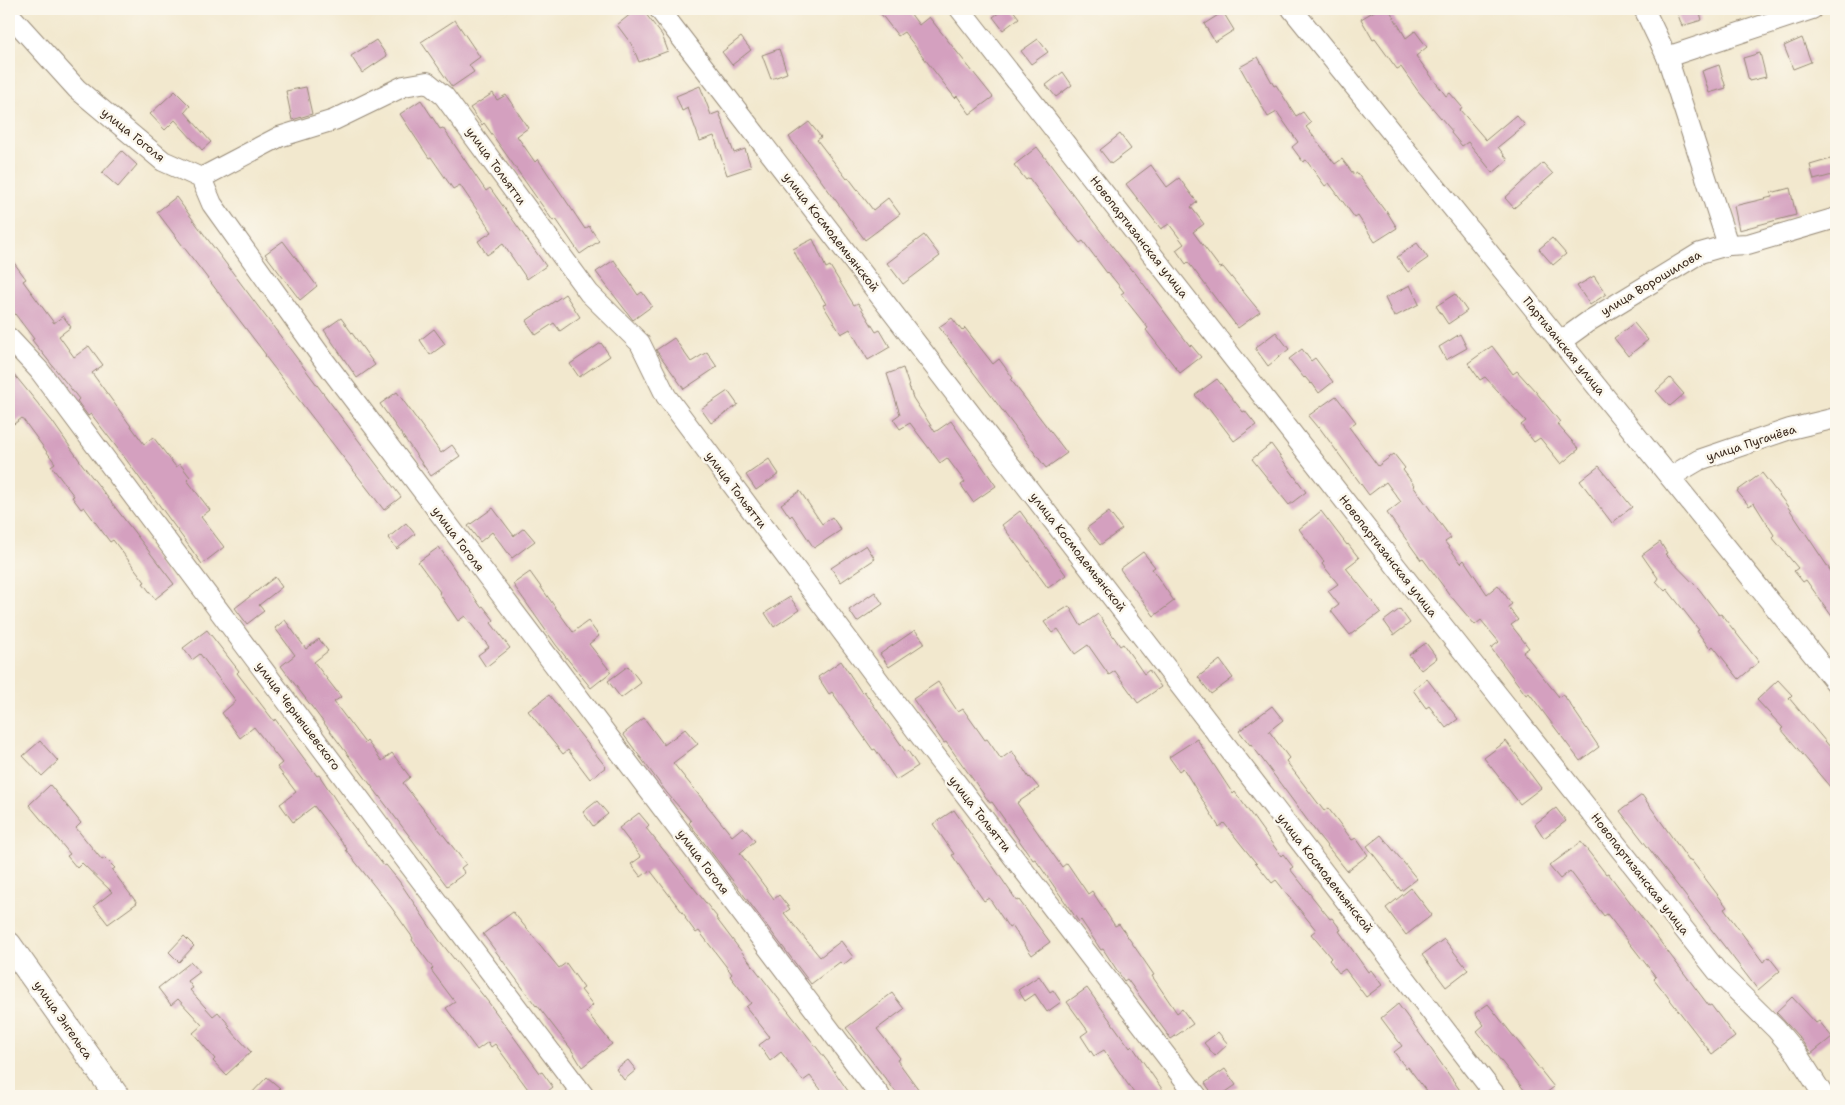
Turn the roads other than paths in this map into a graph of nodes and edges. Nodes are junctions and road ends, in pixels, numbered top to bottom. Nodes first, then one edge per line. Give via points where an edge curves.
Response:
1 (15, 9) edge
2 (660, 9) edge
3 (960, 9) edge
4 (1292, 9) edge
5 (1644, 9) edge
6 (1812, 9) edge
7 (9, 14) edge
8 (1667, 56) junction
9 (200, 178) junction
10 (1836, 218) edge
11 (1728, 245) junction
12 (9, 338) edge
13 (1560, 342) junction
14 (1836, 418) edge
15 (1670, 477) junction
16 (1836, 683) edge
17 (9, 944) edge
18 (117, 1096) edge
19 (584, 1096) edge
20 (880, 1096) edge
21 (1197, 1096) edge
22 (1496, 1096) edge
23 (1824, 1096) edge

1 - 7 street
2 - 22 street, улица Космодемьянской
3 - 23 street, Новопартизанская улица via 1717,971 1776,1029 1797,1054
4 - 13 street, Партизанская улица
5 - 8 street
6 - 8 street
7 - 9 street, улица Гоголя via 84,95 163,161
8 - 11 street
9 - 20 street, улица Гоголя via 212,204 323,359
9 - 21 street, улица Тольятти via 279,137 334,120 404,86 427,82 444,96 589,293 640,343 666,396 918,734
10 - 11 street, улица Ворошилова via 1748,244
11 - 13 street, улица Ворошилова via 1700,252
12 - 19 street, улица Чернышевского via 39,370
13 - 15 street, Партизанская улица
14 - 15 street, улица Пугачёва via 1699,460
15 - 16 street, Партизанская улица
17 - 18 street, улица Энгельса

